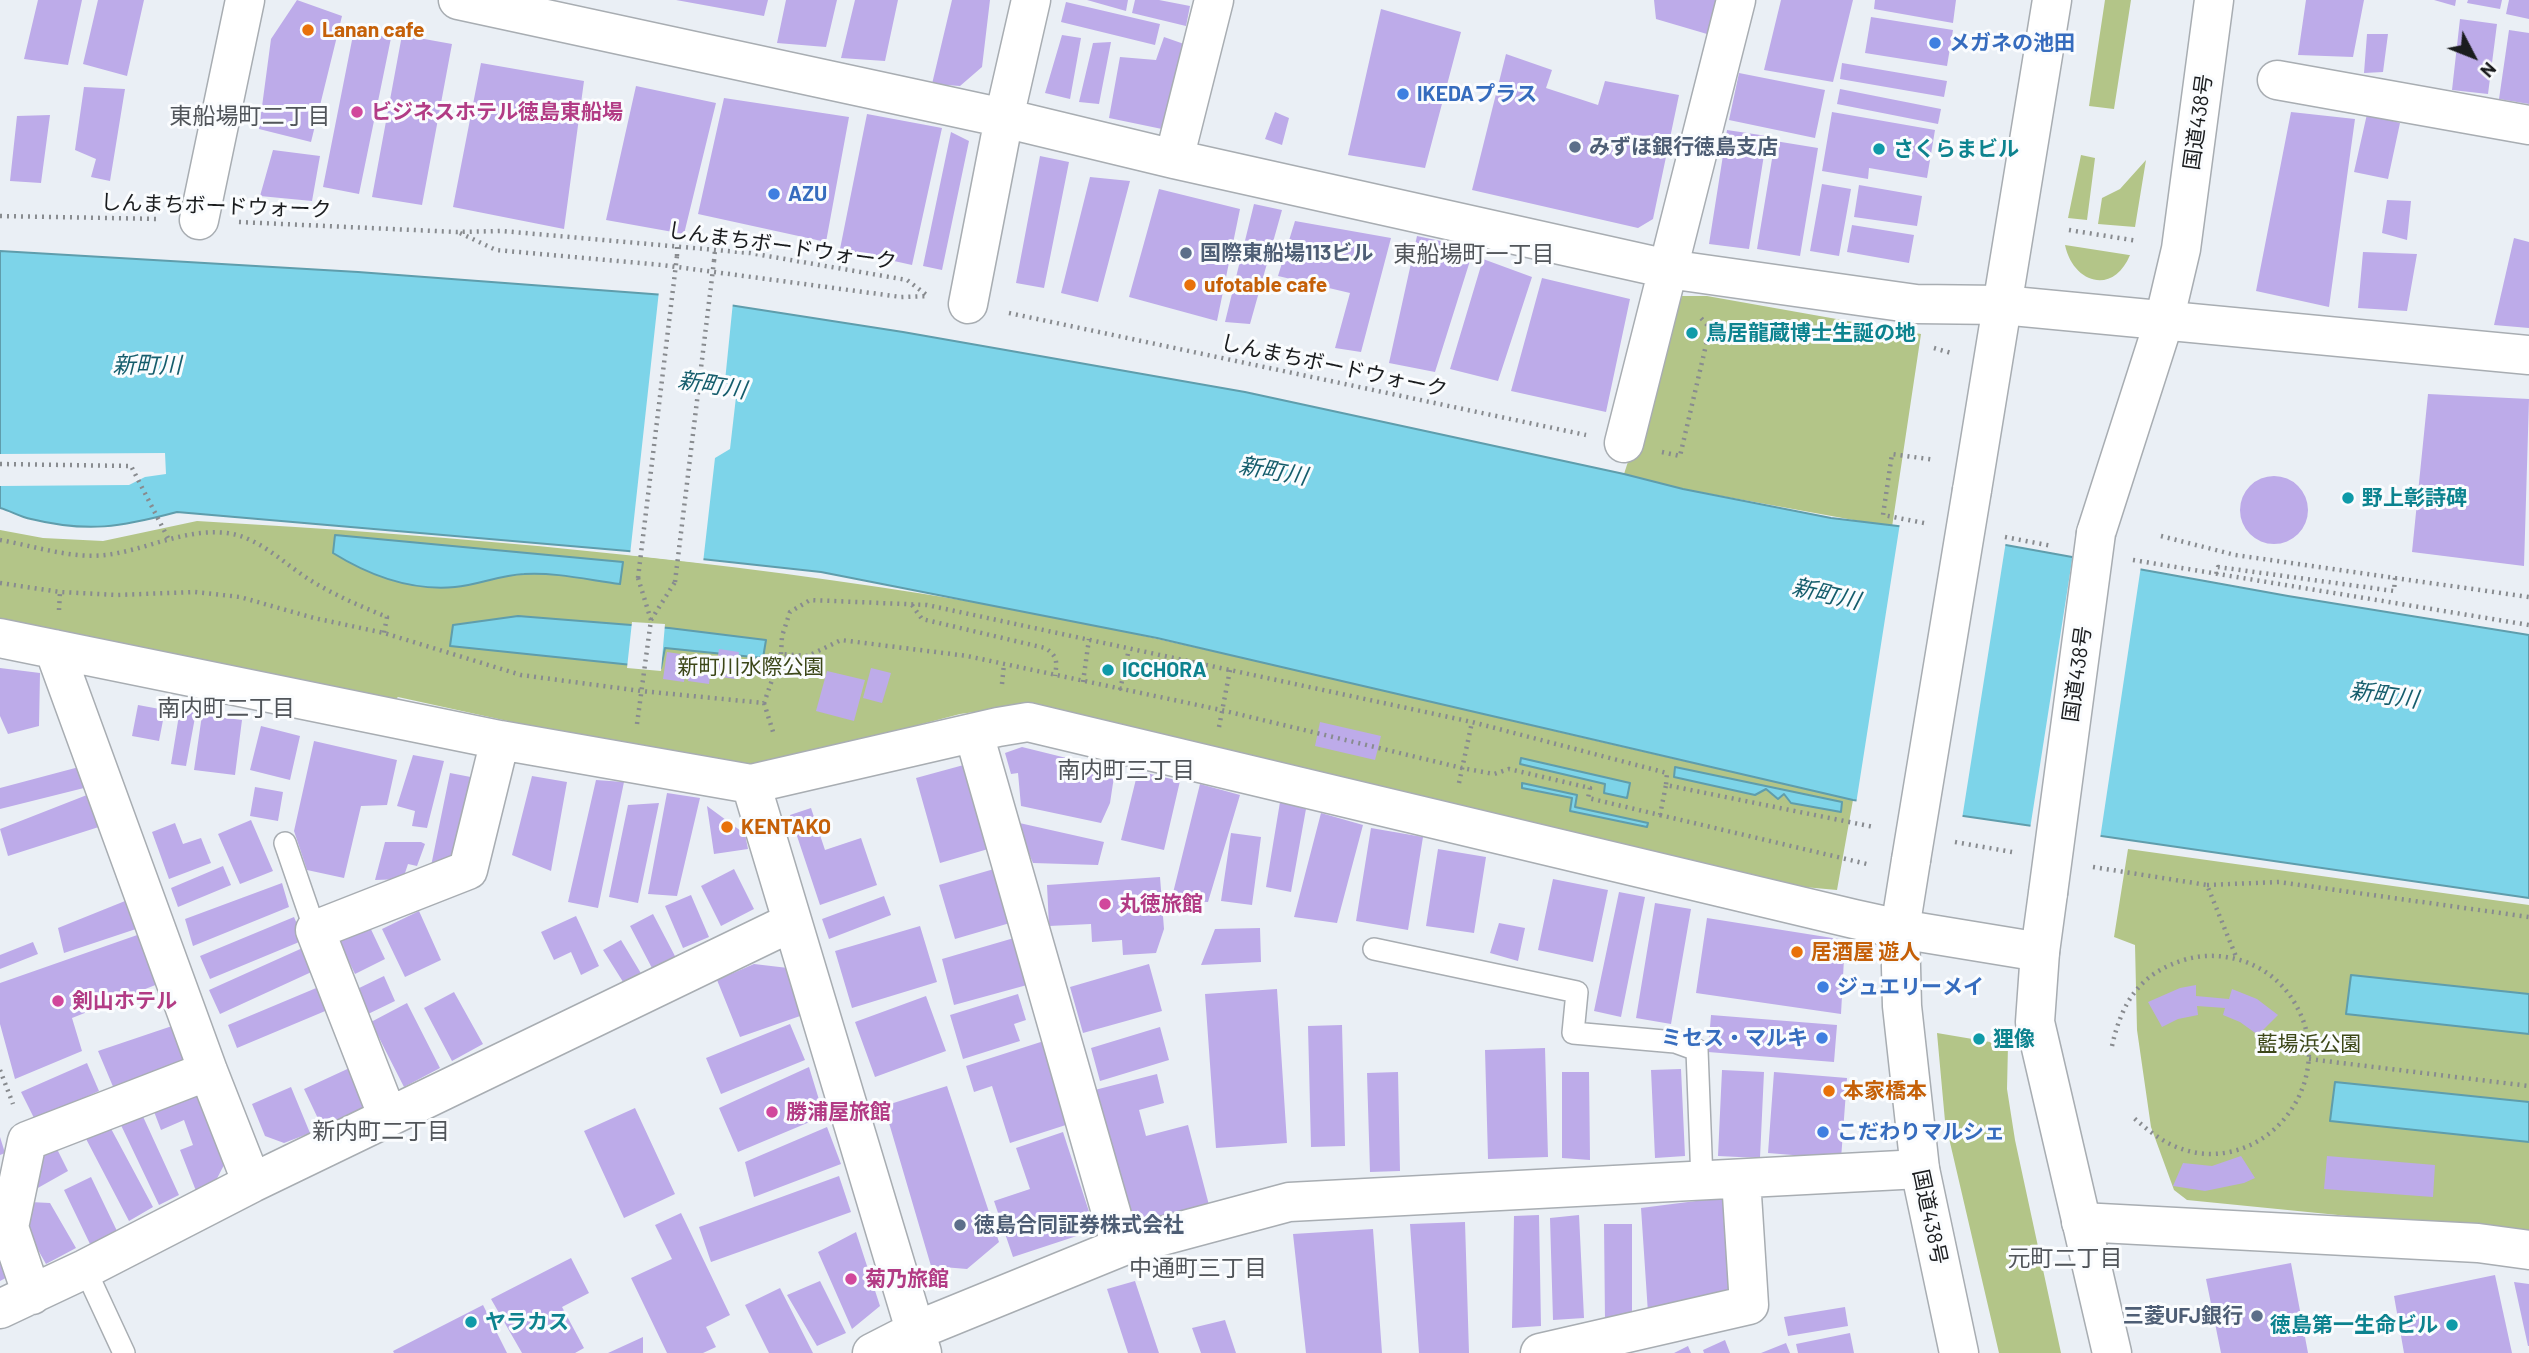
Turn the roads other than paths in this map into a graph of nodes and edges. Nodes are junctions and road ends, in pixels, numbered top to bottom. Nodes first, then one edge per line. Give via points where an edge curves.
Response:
1 (245, 0) edge
2 (458, 0) edge
3 (1031, 0) edge
4 (1214, 0) edge
5 (1737, 0) edge
6 (2052, 0) edge
7 (2214, 0) edge
8 (2277, 80) dead end
9 (1004, 118) junction
10 (2529, 125) edge
11 (1174, 159) junction
12 (200, 220) road end
13 (1668, 269) junction
14 (968, 304) road end
15 (2002, 305) junction
16 (2164, 321) junction
17 (2529, 355) edge
18 (1624, 443) road end
19 (0, 638) edge
20 (54, 649) junction
21 (974, 734) junction
22 (500, 740) junction
23 (751, 784) junction
24 (285, 843) dead end
25 (793, 922) junction
26 (1900, 929) junction
27 (315, 930) junction
28 (1374, 949) dead end
29 (2040, 952) junction
30 (208, 1071) junction
31 (388, 1117) junction
32 (1920, 1169) junction
33 (1741, 1179) junction
34 (1702, 1181) junction
35 (252, 1183) junction
36 (2081, 1222) junction
37 (1121, 1247) junction
38 (2529, 1250) edge
39 (85, 1269) junction
40 (16, 1302) edge
41 (919, 1342) edge
42 (124, 1353) edge
43 (872, 1353) edge
44 (1541, 1353) edge
45 (1959, 1353) edge
46 (2112, 1353) edge

1 - 12 main road
2 - 9 main road
3 - 9 main road
4 - 11 main road
5 - 13 main road
6 - 15 main road, 国道438号
7 - 16 main road, 国道438号 via 2181,249
8 - 10 main road
9 - 11 main road
9 - 14 main road
11 - 13 main road
13 - 15 main road via 1916,304
13 - 18 main road
15 - 16 main road
15 - 26 main road, 国道438号, bridge
16 - 17 main road
16 - 29 main road, 国道438号, bridge via 2096,533
19 - 20 main road
20 - 22 main road
20 - 30 main road
21 - 23 main road
21 - 26 main road via 1028,722
21 - 37 main road
22 - 23 main road
22 - 27 main road via 468,870
23 - 25 main road
24 - 27 lane
25 - 31 main road
25 - 41 main road
26 - 29 main road
26 - 32 main road, 国道438号 via 1902,1006
27 - 31 main road
28 - 34 lane via 1577,992 1573,1034 1675,1042 1697,1050
29 - 36 main road, 国道438号 via 2035,1022
30 - 35 main road
30 - 40 main road via 27,1140 9,1227
31 - 35 main road
32 - 33 main road
32 - 45 main road, 国道438号
33 - 34 main road
33 - 44 main road via 1749,1305
34 - 37 main road via 1289,1202
35 - 39 main road
36 - 38 main road
36 - 46 main road, 国道438号
37 - 41 main road
39 - 40 main road
39 - 42 lane
41 - 43 main road

